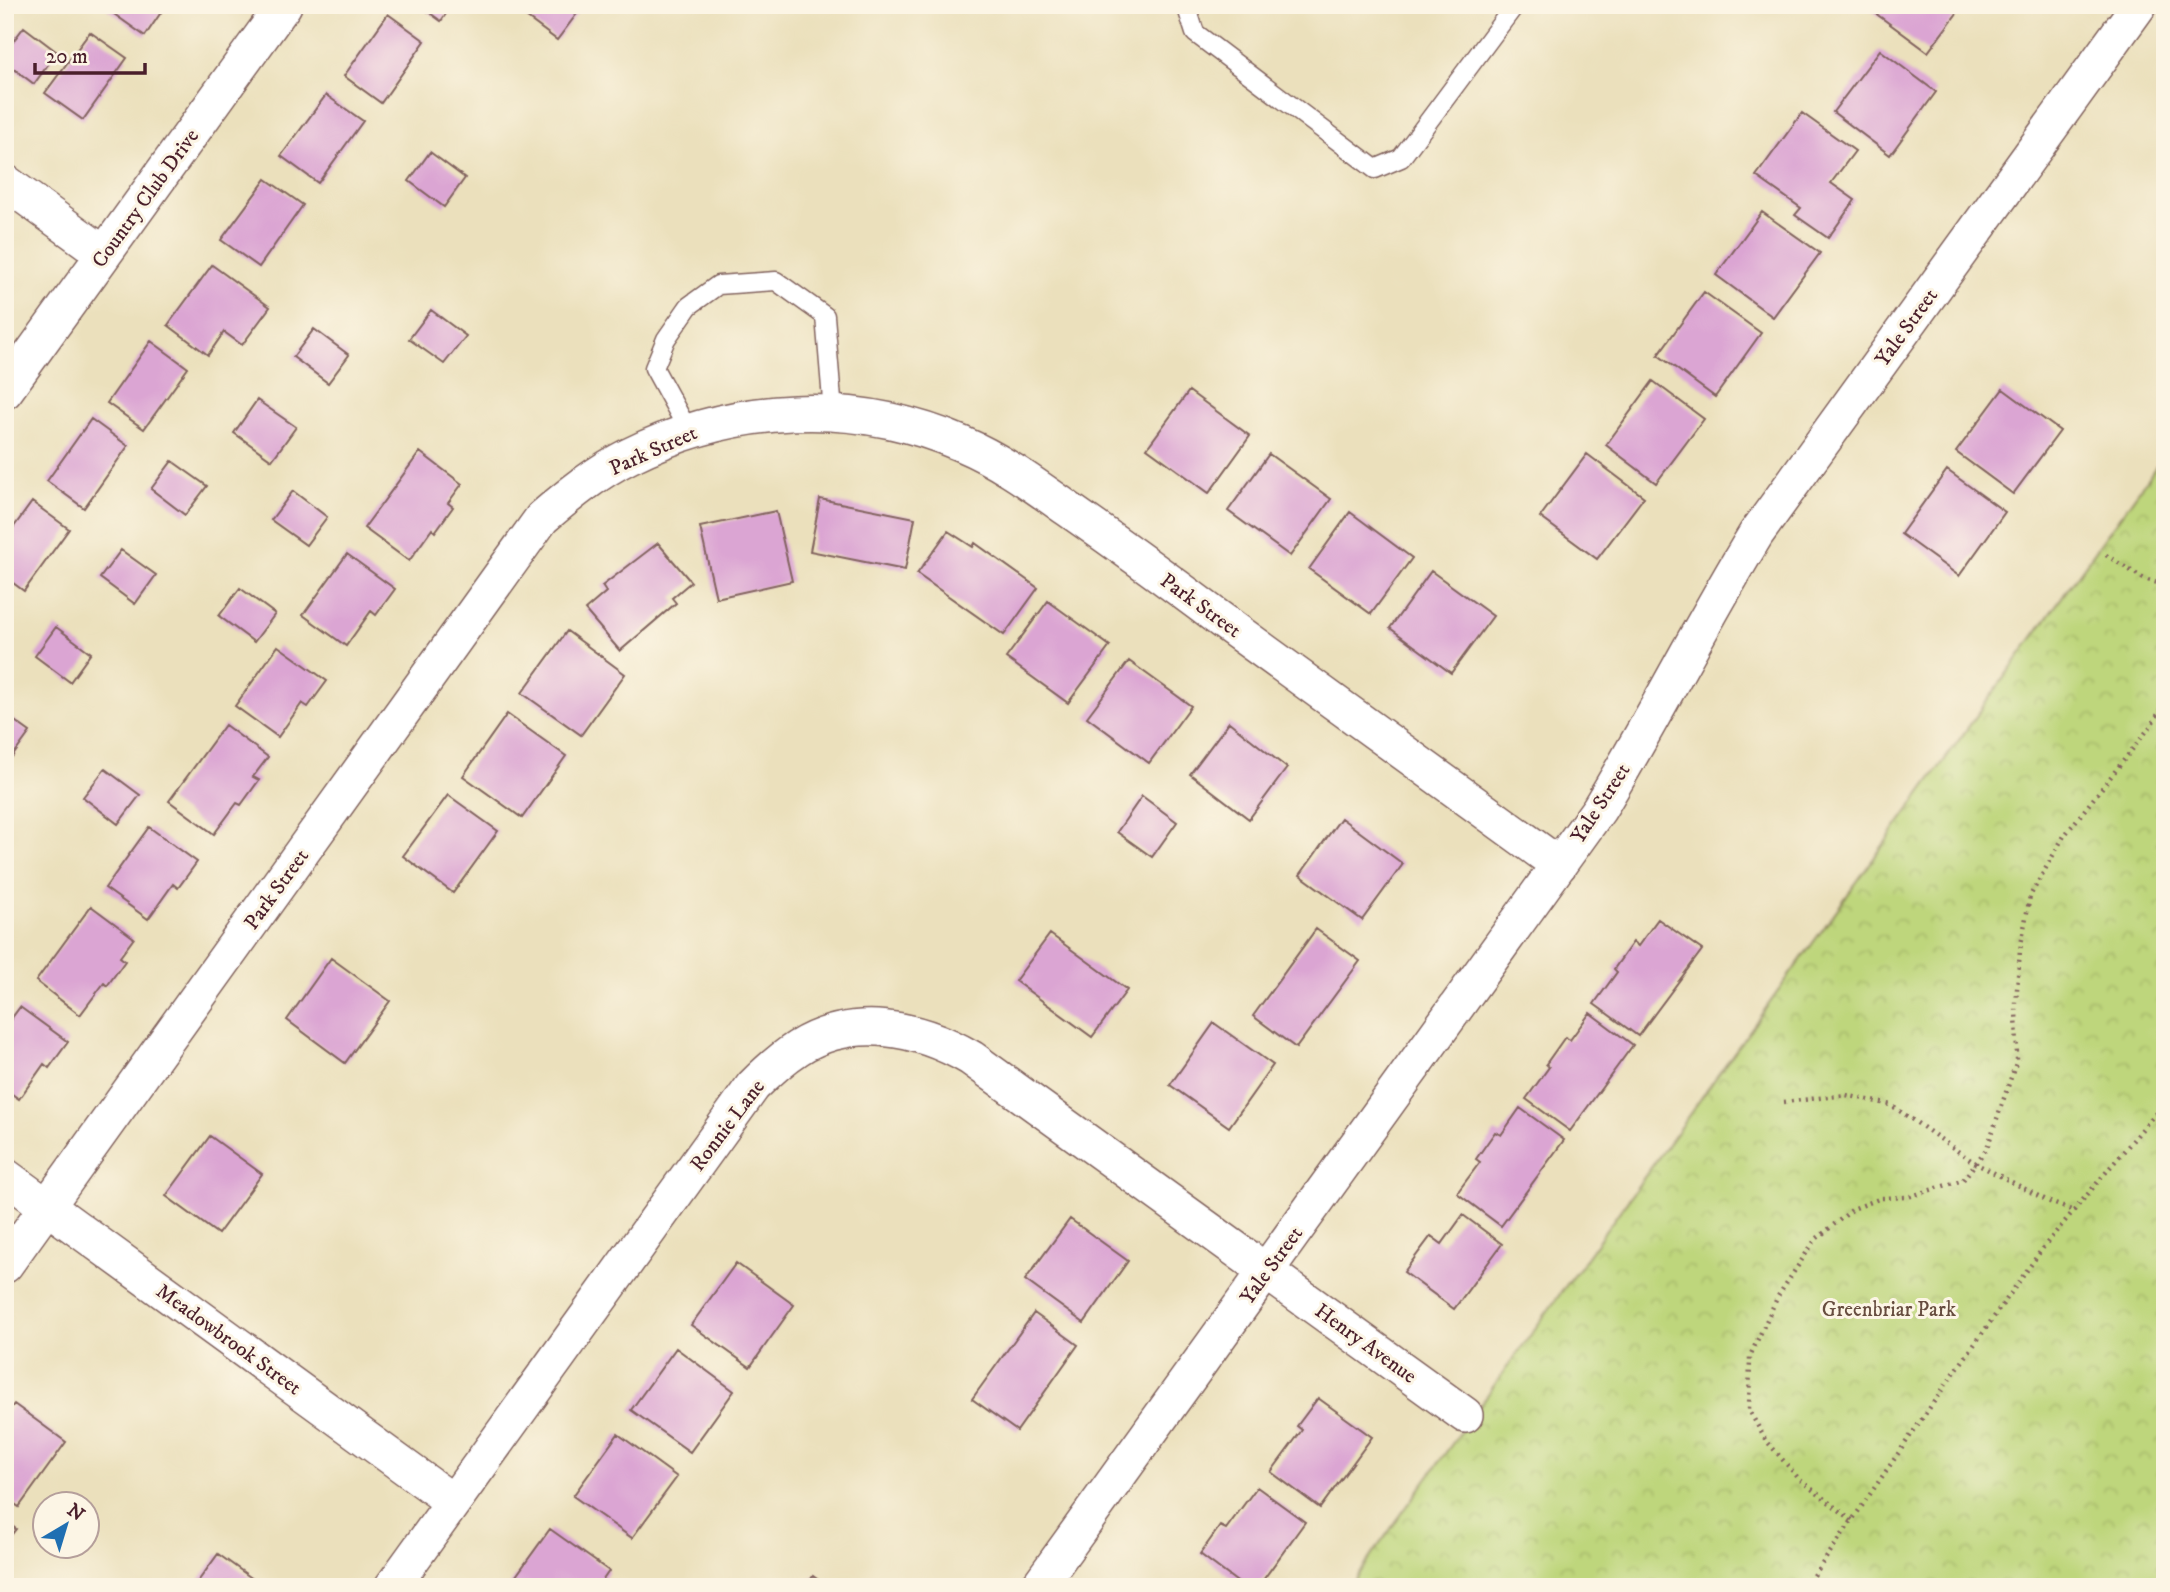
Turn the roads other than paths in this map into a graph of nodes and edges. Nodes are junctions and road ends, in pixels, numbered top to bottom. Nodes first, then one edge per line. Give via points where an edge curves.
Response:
1 (284, 5) edge
2 (1186, 5) edge
3 (1515, 5) edge
4 (2139, 5) edge
5 (5, 182) edge
6 (104, 254) junction
7 (5, 391) edge
8 (833, 412) junction
9 (689, 432) junction
10 (1559, 865) junction
11 (5, 1176) edge
12 (48, 1207) junction
13 (5, 1265) edge
14 (1268, 1271) junction
15 (1465, 1415) dead end
16 (453, 1502) junction
17 (392, 1587) edge
18 (1038, 1587) edge

1 - 6 street, Country Club Drive
2 - 3 lane via 1195,33 1375,169 1401,158
4 - 10 street, Yale Street via 1756,534 1632,755
5 - 6 street
6 - 7 street, Country Club Drive
8 - 9 street, Park Street via 752,415
8 - 9 lane via 825,316 776,281 718,285 689,306 666,339 654,368
8 - 10 street, Park Street via 912,426 1009,468
9 - 12 street, Park Street via 627,457 541,518
10 - 14 street, Yale Street
11 - 12 street, Meadowbrook Street
12 - 13 street, Park Street
12 - 16 street, Meadowbrook Street
14 - 15 street, Henry Avenue
14 - 16 street, Ronnie Lane via 971,1058 917,1033 883,1027 848,1029 800,1046 753,1086
14 - 18 street, Yale Street
16 - 17 street, Ronnie Lane

